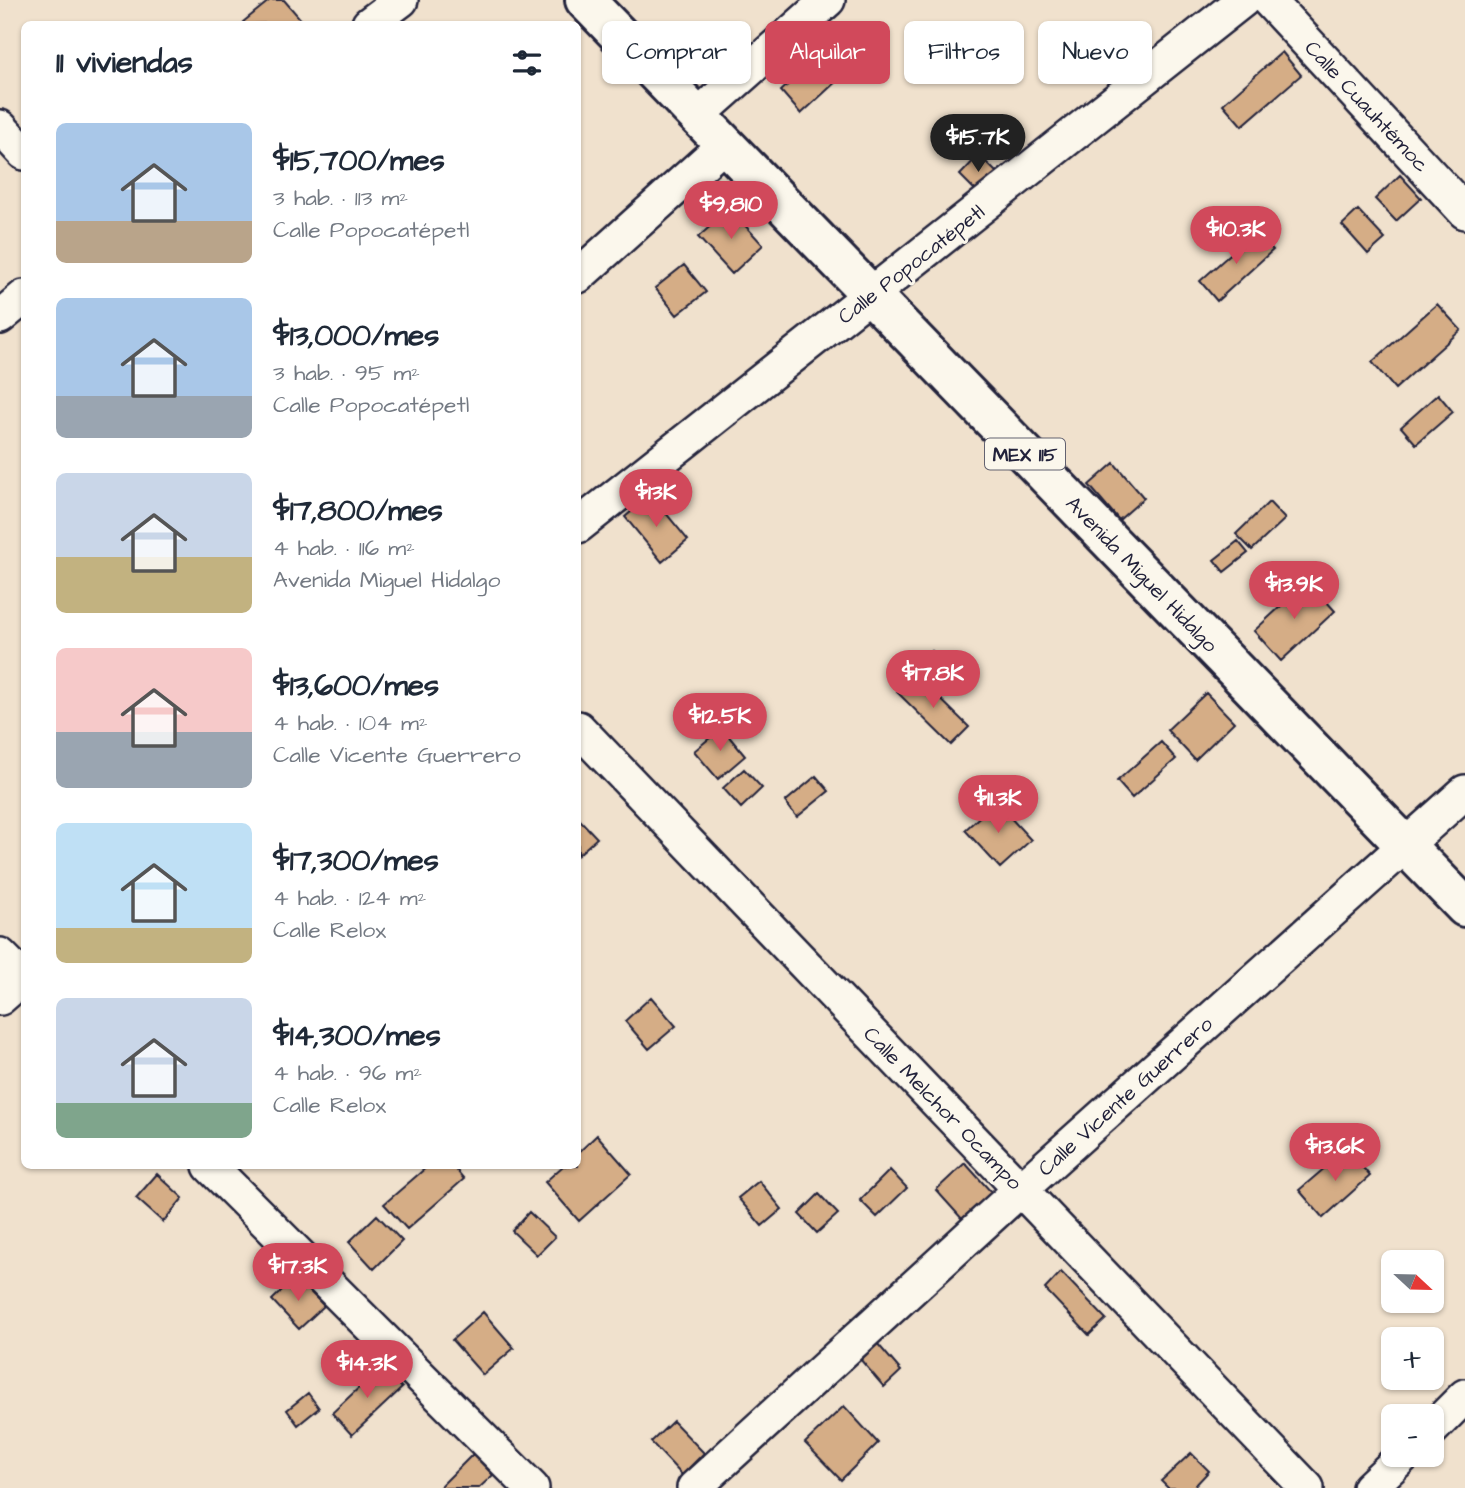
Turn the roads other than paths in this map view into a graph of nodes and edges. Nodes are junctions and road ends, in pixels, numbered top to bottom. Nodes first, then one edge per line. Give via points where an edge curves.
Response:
1 (401, 0) edge
2 (585, 0) edge
3 (828, 0) edge
4 (1243, 0) edge
5 (1268, 0) edge
6 (373, 21) edge
7 (697, 116) junction
8 (0, 127) edge
9 (725, 144) junction
10 (21, 150) edge
11 (1465, 212) edge
12 (581, 273) edge
13 (872, 296) junction
14 (21, 300) edge
15 (0, 317) edge
16 (581, 524) edge
17 (581, 731) edge
18 (1465, 792) edge
19 (1405, 845) junction
20 (1465, 908) edge
21 (213, 1169) edge
22 (1021, 1189) junction
23 (1465, 1396) edge
24 (1444, 1417) edge
25 (1391, 1467) edge
26 (532, 1488) edge
27 (694, 1488) edge
28 (1307, 1488) edge
29 (1369, 1488) edge

1 - 6 street
2 - 7 main road, Avenida Miguel Hidalgo / MEX 115
3 - 7 street
4 - 13 street, Calle Popocatépetl
5 - 11 street, Calle Cuauhtémoc
7 - 9 main road, Avenida Miguel Hidalgo / MEX 115
8 - 10 street
9 - 12 street
9 - 13 main road, Avenida Miguel Hidalgo / MEX 115
13 - 16 street, Calle Popocatépetl
13 - 19 main road, Avenida Miguel Hidalgo / MEX 115
14 - 15 street
17 - 22 street, Calle Melchor Ocampo
18 - 19 street, Calle Vicente Guerrero
19 - 20 main road, Avenida Miguel Hidalgo / MEX 115
19 - 22 street, Calle Vicente Guerrero
21 - 26 street
22 - 27 street, Calle Vicente Guerrero
22 - 28 street, Calle Melchor Ocampo
23 - 24 street
25 - 29 street

